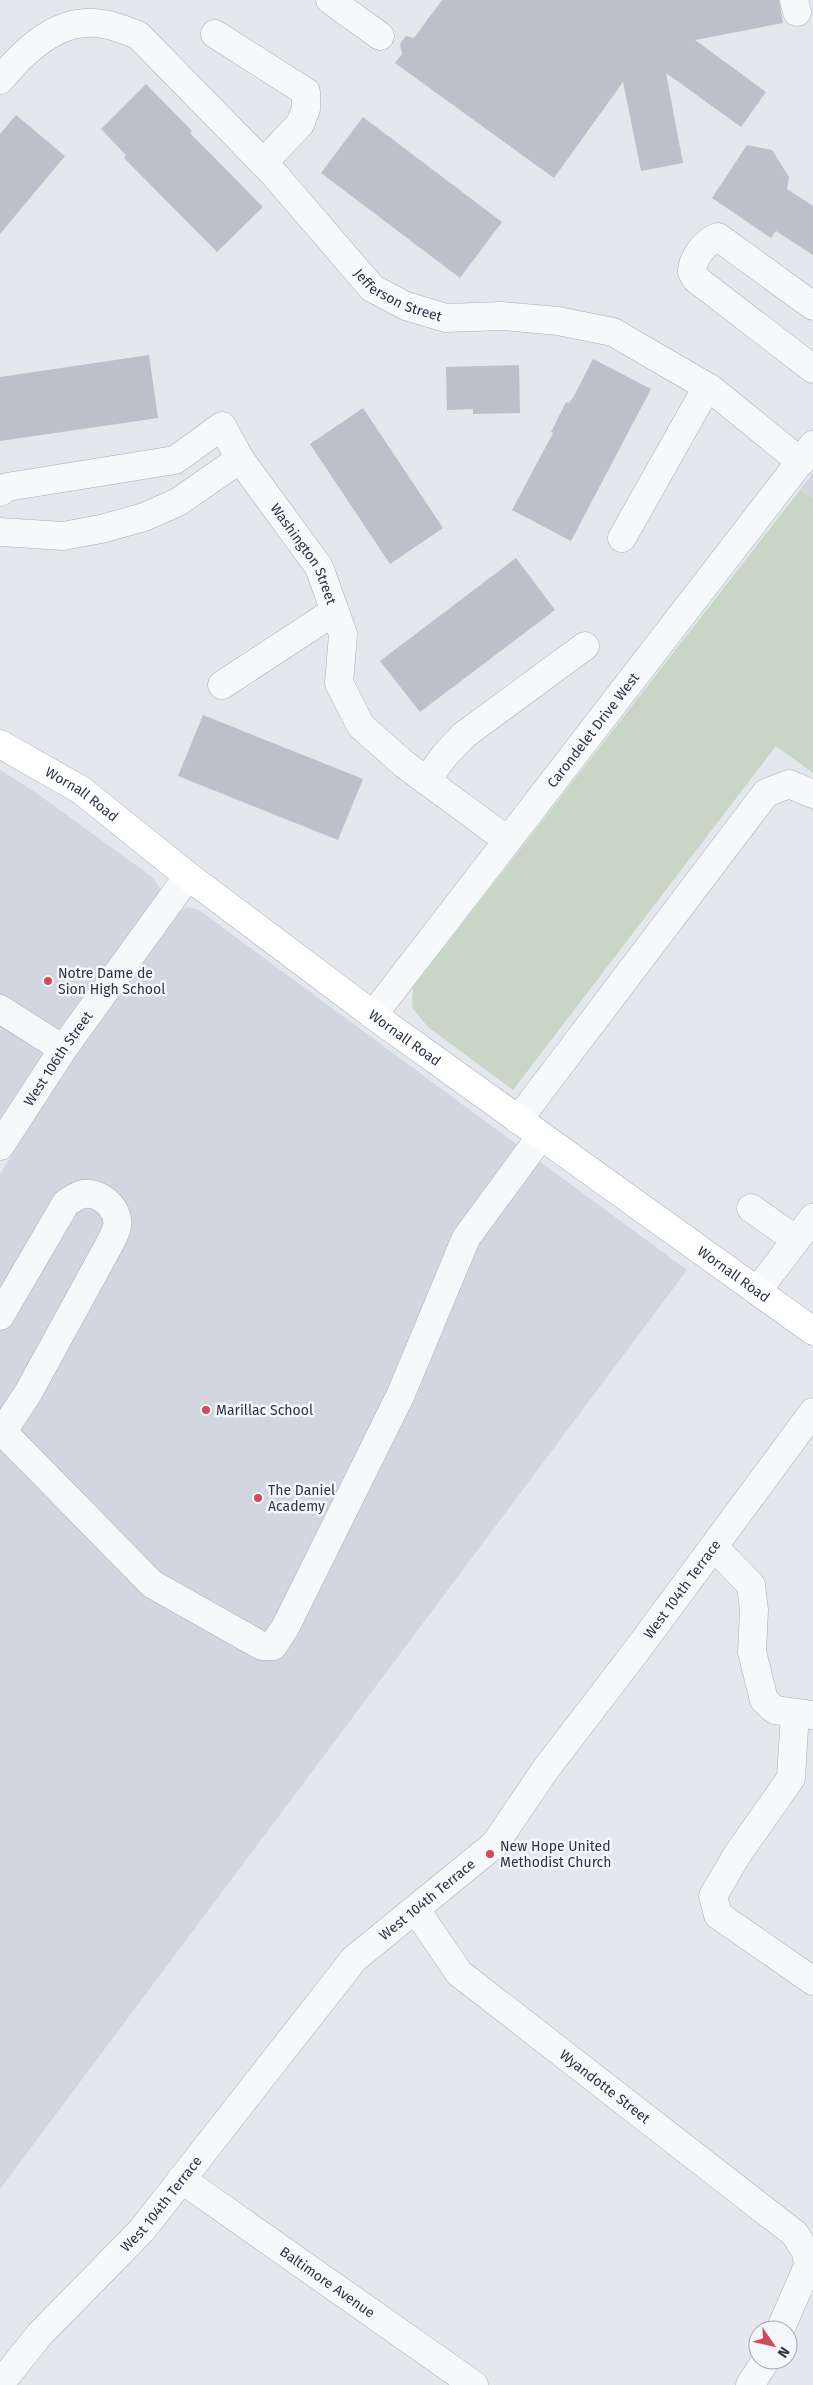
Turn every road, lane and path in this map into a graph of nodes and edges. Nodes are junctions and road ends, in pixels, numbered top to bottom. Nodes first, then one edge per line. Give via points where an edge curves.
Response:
1 (330, 0) edge
2 (215, 34) dead end
3 (380, 36) dead end
4 (0, 80) edge
5 (263, 163) junction
6 (813, 306) edge
7 (813, 368) edge
8 (707, 387) junction
9 (808, 456) edge
10 (240, 459) junction
11 (0, 492) edge
12 (0, 532) edge
13 (622, 538) dead end
14 (335, 611) junction
15 (585, 646) dead end
16 (222, 685) dead end
17 (0, 744) edge
18 (426, 781) junction
19 (813, 794) edge
20 (507, 840) junction
21 (188, 876) junction
22 (0, 1009) edge
23 (373, 1015) junction
24 (64, 1049) junction
25 (518, 1120) junction
26 (541, 1136) junction
27 (0, 1146) edge
28 (751, 1208) dead end
29 (813, 1218) edge
30 (796, 1240) junction
31 (757, 1291) junction
32 (0, 1316) edge
33 (813, 1332) edge
34 (813, 1412) edge
35 (1, 1430) edge
36 (714, 1547) junction
37 (804, 1714) edge
38 (416, 1910) junction
39 (813, 1981) edge
40 (181, 2180) junction
41 (784, 2320) edge
42 (760, 2370) edge
43 (0, 2384) edge
44 (474, 2385) edge
45 (750, 2385) edge

1 - 3 street
2 - 5 street via 306,92 306,108 300,124
4 - 5 street, Jefferson Street via 23,54 60,29 85,23 112,26 138,35
5 - 8 street, Jefferson Street via 372,288 406,306 446,318 502,316 558,321 614,332
6 - 7 street via 718,237 710,240 692,264 696,279
8 - 9 street, Jefferson Street
8 - 13 street
9 - 20 street, Carondelet Drive West
10 - 11 street, Washington Street via 222,426 175,460 7,487
10 - 12 street via 178,502 144,517 63,536
10 - 14 street, Washington Street via 320,567
14 - 16 street
14 - 18 street, Washington Street via 343,634 339,683 361,726
15 - 18 street via 464,735
17 - 21 main road, Wornall Road via 81,790
18 - 20 street, Washington Street
19 - 25 street via 789,784 766,793
20 - 23 street, Carondelet Drive West
21 - 23 main road, Wornall Road
21 - 24 street, West 106th Street
22 - 24 street
23 - 25 main road, Wornall Road
24 - 27 street, West 106th Street
25 - 26 main road, Wornall Road
26 - 31 main road, Wornall Road
26 - 35 street via 466,1238 401,1394 286,1626 273,1646 262,1646 152,1584
28 - 30 street
29 - 30 street
30 - 31 street
31 - 33 main road, Wornall Road
32 - 35 street via 66,1203 83,1194 99,1196 110,1204 116,1215 117,1227 109,1245 28,1393
34 - 36 street, West 104th Terrace
36 - 37 street via 751,1586 754,1610 752,1652 764,1700 775,1710
36 - 38 street, West 104th Terrace via 545,1770 495,1844
37 - 39 street via 791,1778 737,1855 713,1896 718,1915
38 - 40 street, West 104th Terrace via 354,1959
38 - 41 street, Wyandotte Street via 459,1973 795,2234 806,2252 808,2266
40 - 43 street, West 104th Terrace via 142,2230 40,2334
40 - 44 street, Baltimore Avenue
42 - 45 street

